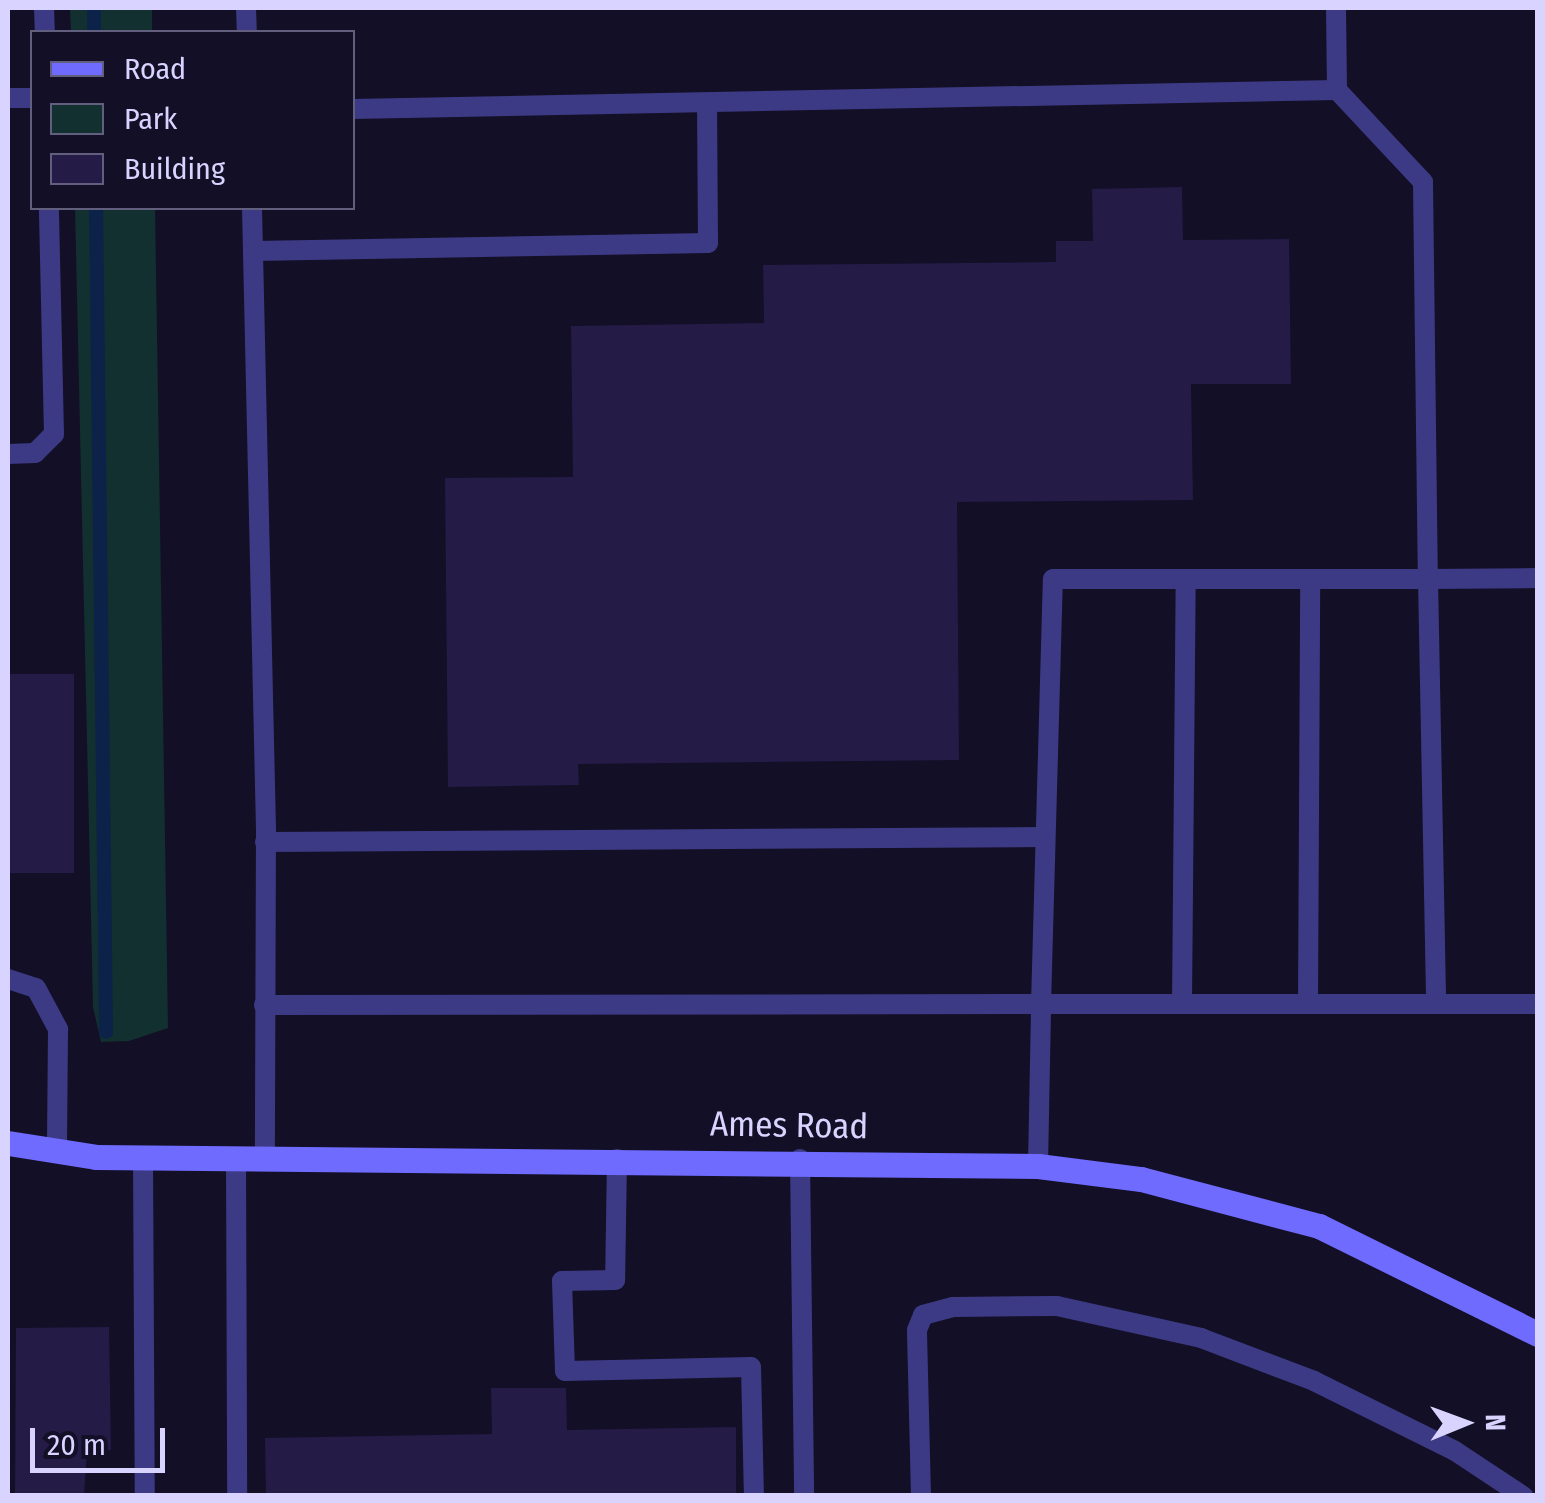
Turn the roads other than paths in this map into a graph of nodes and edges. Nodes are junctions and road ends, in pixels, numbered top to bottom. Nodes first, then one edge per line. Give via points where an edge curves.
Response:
1 (1336, 8) edge
2 (1337, 90) junction
3 (708, 105) junction
4 (355, 109) edge
5 (48, 210) edge
6 (252, 210) edge
7 (252, 251) junction
8 (8, 454) edge
9 (1538, 578) edge
10 (1186, 579) junction
11 (1310, 579) junction
12 (1428, 579) junction
13 (1045, 836) junction
14 (265, 842) junction
15 (8, 978) edge
16 (1042, 1004) junction
17 (1182, 1004) junction
18 (1308, 1004) junction
19 (1436, 1004) junction
20 (1538, 1004) edge
21 (264, 1005) junction
22 (8, 1143) edge
23 (57, 1151) junction
24 (143, 1157) junction
25 (236, 1158) junction
26 (265, 1158) junction
27 (800, 1159) junction
28 (617, 1160) junction
29 (1038, 1166) junction
30 (1538, 1334) edge
31 (145, 1496) edge
32 (237, 1496) edge
33 (754, 1496) edge
34 (804, 1496) edge
35 (921, 1496) edge
36 (1522, 1496) edge

1 - 2 lane
2 - 3 lane
2 - 12 lane via 1423,182
3 - 4 lane
3 - 7 lane via 708,242
5 - 8 lane via 54,434 35,452
6 - 7 lane
7 - 14 lane
9 - 12 lane
10 - 11 lane
10 - 13 lane via 1054,579
10 - 17 lane
11 - 12 lane
11 - 18 lane
12 - 19 lane
13 - 14 lane
13 - 16 lane
14 - 21 lane
15 - 23 lane via 36,988 58,1028
16 - 17 lane
16 - 21 lane
16 - 29 lane
17 - 18 lane
18 - 19 lane
19 - 20 lane
21 - 26 lane
22 - 23 street, Ames Road
23 - 24 street, Ames Road
24 - 25 street, Ames Road
24 - 31 lane
25 - 26 street, Ames Road
25 - 32 lane
26 - 28 street, Ames Road
27 - 28 street, Ames Road
27 - 29 street, Ames Road
27 - 34 lane
28 - 33 lane via 615,1280 562,1281 565,1371 751,1366
29 - 30 street, Ames Road via 1141,1179 1319,1226
35 - 36 lane via 917,1330 924,1316 953,1307 1057,1306 1200,1338 1314,1381 1455,1451

